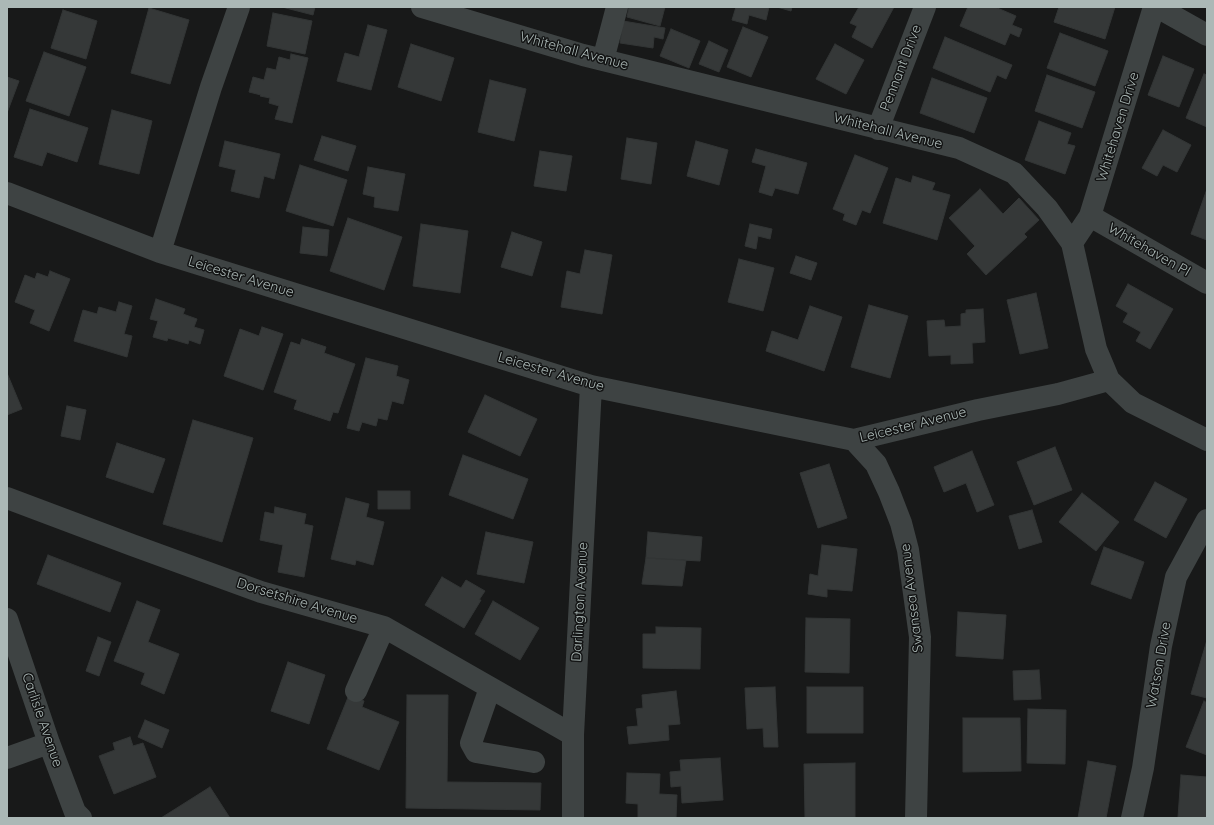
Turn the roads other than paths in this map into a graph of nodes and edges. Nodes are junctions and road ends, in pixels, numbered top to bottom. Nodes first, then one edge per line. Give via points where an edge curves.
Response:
1 (239, 7) edge
2 (422, 7) edge
3 (616, 7) edge
4 (925, 7) edge
5 (1154, 7) edge
6 (1157, 7) edge
7 (1207, 35) edge
8 (603, 60) junction
9 (878, 129) junction
10 (7, 193) edge
11 (1090, 216) junction
12 (1072, 243) junction
13 (160, 252) junction
14 (1207, 283) edge
15 (1109, 380) junction
16 (591, 386) junction
17 (854, 440) junction
18 (1207, 440) edge
19 (7, 498) edge
20 (1207, 520) edge
21 (7, 619) edge
22 (384, 627) junction
23 (490, 688) junction
24 (356, 691) dead end
25 (574, 734) junction
26 (49, 743) junction
27 (7, 758) edge
28 (534, 762) dead end
29 (81, 818) edge
30 (573, 818) edge
31 (916, 818) edge
32 (1132, 818) edge

1 - 13 street via 211,87
2 - 8 street, Whitehall Avenue
3 - 8 street
4 - 9 street, Pennant Drive
5 - 11 street, Whitehaven Drive
6 - 7 street
8 - 9 street, Whitehall Avenue
9 - 12 street, Whitehall Avenue via 959,148 1014,173 1047,208
10 - 13 street, Leicester Avenue
11 - 12 street, Whitehaven Drive
11 - 14 street, Whitehaven Pl
12 - 15 street, Whitehall Avenue via 1096,349
13 - 16 street, Leicester Avenue
15 - 17 street, Leicester Avenue
15 - 18 street, Whitehall Avenue via 1133,403
16 - 17 street, Leicester Avenue
16 - 25 street, Darlington Avenue
17 - 31 street, Swansea Avenue via 876,464 901,523 908,550 920,637
19 - 22 street, Dorsetshire Avenue via 261,592
20 - 32 street, Watson Drive via 1176,577 1161,646 1143,768
21 - 26 street, Carlisle Avenue
22 - 23 street, Dorsetshire Avenue
22 - 24 street
23 - 25 street, Dorsetshire Avenue
23 - 28 street via 470,744 476,752
25 - 30 street, Darlington Avenue
26 - 27 street
26 - 29 street, Carlisle Avenue via 75,812

